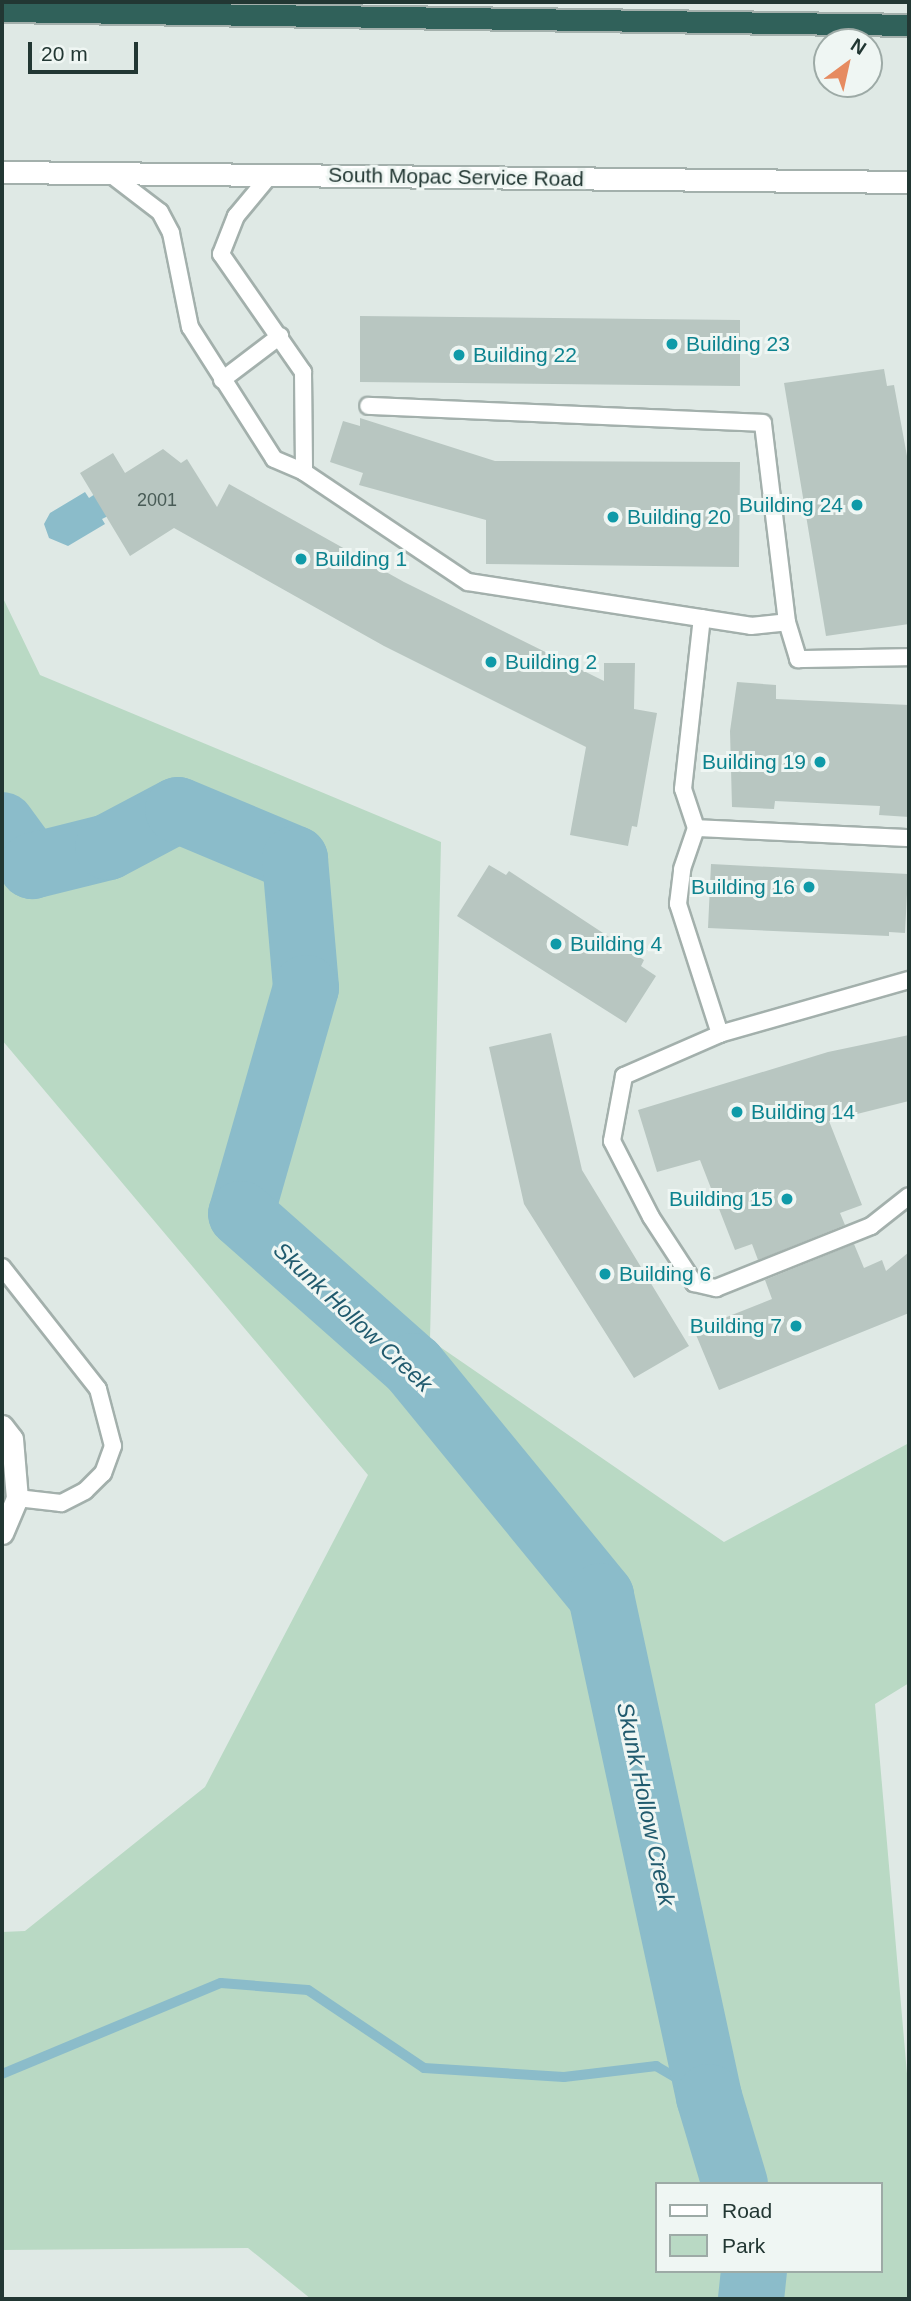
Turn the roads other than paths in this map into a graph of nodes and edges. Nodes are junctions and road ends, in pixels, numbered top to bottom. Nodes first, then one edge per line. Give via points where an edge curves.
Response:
1 (2, 11) edge
2 (909, 25) edge
3 (2, 172) edge
4 (109, 173) junction
5 (271, 174) junction
6 (909, 182) edge
7 (280, 336) junction
8 (222, 380) junction
9 (368, 406) dead end
10 (304, 472) junction
11 (702, 618) junction
12 (787, 622) junction
13 (909, 657) edge
14 (696, 828) junction
15 (909, 838) edge
16 (909, 980) edge
17 (720, 1034) junction
18 (909, 1196) edge
19 (2, 1267) edge
20 (2, 1426) edge
21 (17, 1498) junction
22 (2, 1534) edge

1 - 2 highway
3 - 4 main road, South Mopac Service Road
4 - 5 main road, South Mopac Service Road
4 - 8 lane via 160,212 171,233 190,327
5 - 6 main road, South Mopac Service Road
5 - 7 lane via 236,216 222,254
7 - 8 lane
7 - 10 lane via 303,372
8 - 10 lane via 274,459
9 - 12 lane via 763,423
10 - 11 lane via 467,582
11 - 12 lane via 751,626
11 - 14 lane via 683,789
12 - 13 lane via 798,659
14 - 15 lane
14 - 17 lane via 682,869 678,904
16 - 17 lane
17 - 18 lane via 624,1076 612,1141 651,1216 694,1283 716,1288 859,1231
19 - 21 lane via 98,1389 113,1446 103,1473 85,1491 61,1503
20 - 21 main road via 12,1438
21 - 22 main road

